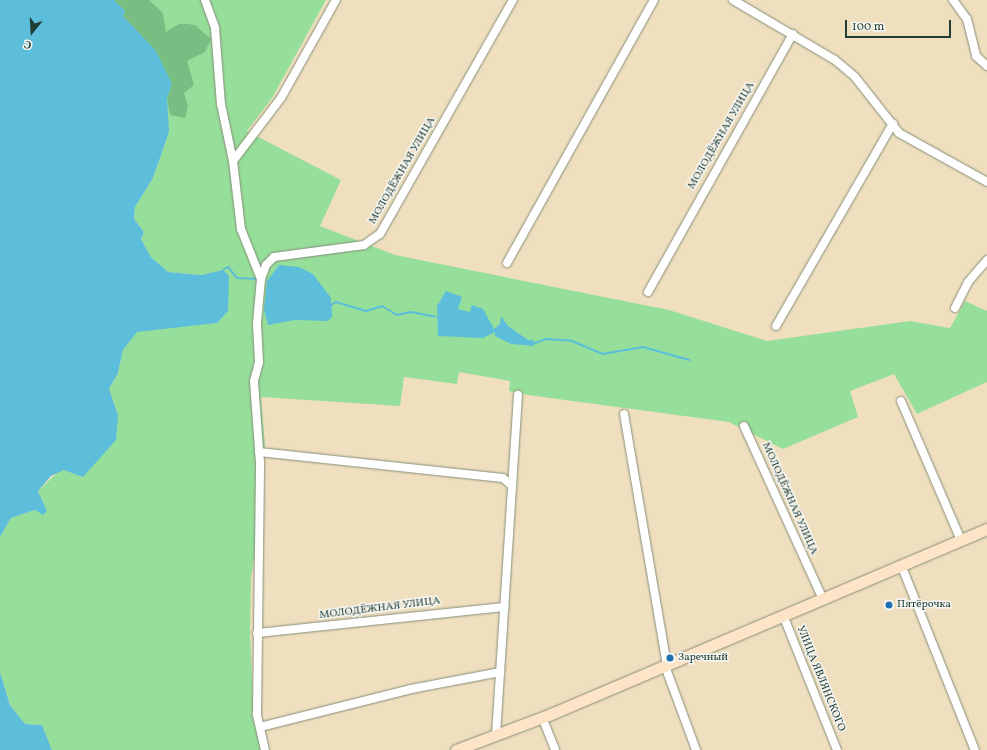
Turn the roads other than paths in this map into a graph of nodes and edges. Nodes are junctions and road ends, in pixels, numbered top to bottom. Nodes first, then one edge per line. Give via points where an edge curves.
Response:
1 (205, 0) edge
2 (336, 0) edge
3 (513, 0) edge
4 (654, 0) edge
5 (733, 0) edge
6 (953, 0) edge
7 (793, 34) junction
8 (987, 66) edge
9 (893, 123) junction
10 (233, 161) junction
11 (987, 182) edge
12 (987, 260) edge
13 (507, 263) dead end
14 (261, 278) junction
15 (648, 292) dead end
16 (955, 308) dead end
17 (776, 326) dead end
18 (518, 395) dead end
19 (901, 401) dead end
20 (624, 414) dead end
21 (744, 426) dead end
22 (259, 452) junction
23 (510, 484) junction
24 (987, 529) edge
25 (961, 540) junction
26 (902, 567) junction
27 (823, 599) junction
28 (505, 607) junction
29 (783, 616) junction
30 (257, 633) junction
31 (666, 665) junction
32 (500, 672) junction
33 (542, 717) junction
34 (260, 727) junction
35 (496, 735) junction
36 (265, 750) edge
37 (456, 750) edge
38 (555, 750) edge
39 (696, 750) edge
40 (837, 750) edge
41 (975, 750) edge

1 - 10 street, МОЛОДЁЖНАЯ УЛИЦА via 215,28 221,104
2 - 10 street via 281,98
3 - 14 street, МОЛОДЁЖНАЯ УЛИЦА via 380,234 364,246 274,257 266,265
4 - 13 street
5 - 7 street
6 - 8 street via 967,19 976,56
7 - 9 street via 855,77
7 - 15 street, МОЛОДЁЖНАЯ УЛИЦА
9 - 11 street via 899,133
9 - 17 street
10 - 14 street, МОЛОДЁЖНАЯ УЛИЦА via 241,229
12 - 16 street via 968,282
14 - 22 street, МОЛОДЁЖНАЯ УЛИЦА via 256,323 259,362 254,381
18 - 23 street
19 - 25 street
20 - 31 street
21 - 27 street, МОЛОДЁЖНАЯ УЛИЦА
22 - 23 street via 503,478
22 - 30 street, МОЛОДЁЖНАЯ УЛИЦА
23 - 28 street
24 - 25 street
25 - 26 street
26 - 27 street
26 - 41 street
27 - 29 street
28 - 30 street, МОЛОДЁЖНАЯ УЛИЦА
28 - 32 street
29 - 31 street
29 - 40 street, УЛИЦА ЯВЛЯНСКОГО
30 - 34 street, МОЛОДЁЖНАЯ УЛИЦА
31 - 33 street
31 - 39 street
32 - 34 street via 411,689
32 - 35 street
33 - 35 street
33 - 38 street
34 - 36 street, МОЛОДЁЖНАЯ УЛИЦА
35 - 37 street

